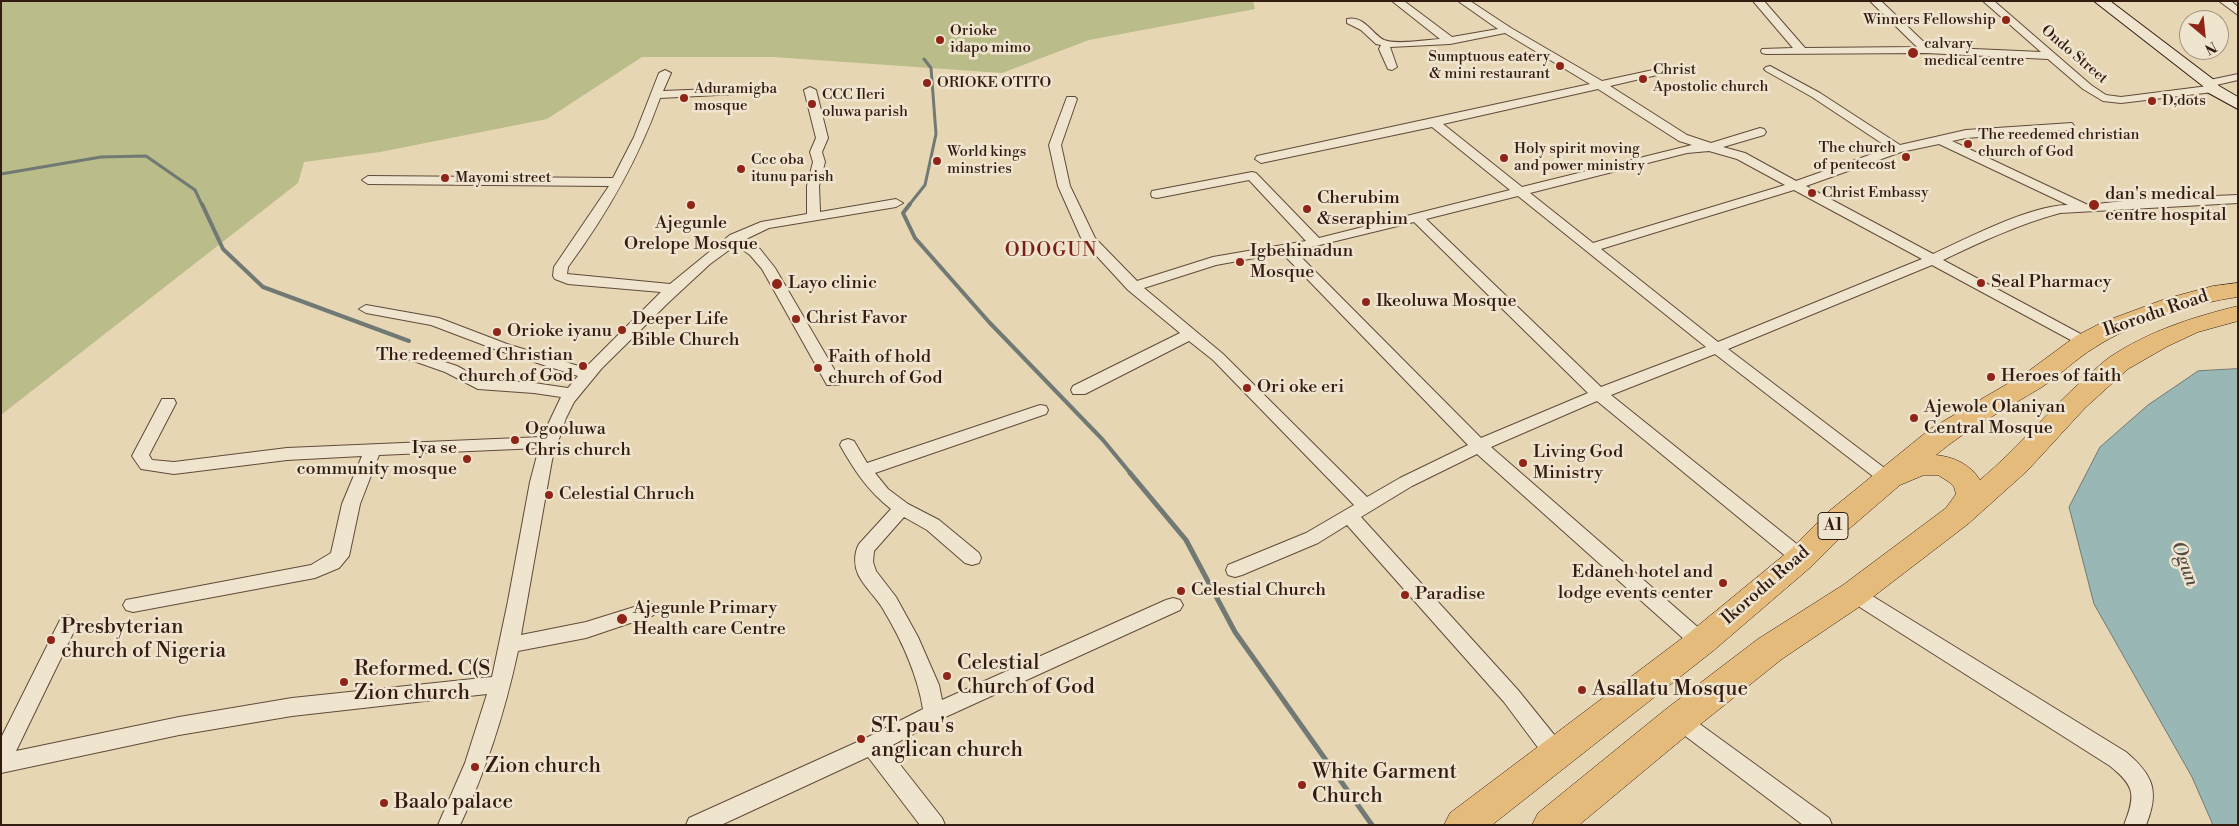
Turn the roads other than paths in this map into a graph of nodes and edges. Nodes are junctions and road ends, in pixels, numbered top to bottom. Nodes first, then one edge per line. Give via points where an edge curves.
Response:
1 (1397, 1) edge
2 (1463, 1) edge
3 (1758, 1) edge
4 (1876, 1) edge
5 (1988, 1) edge
6 (2101, 1) edge
7 (2224, 1) edge
8 (2238, 12) edge
9 (1351, 21) dead end
10 (1506, 30) junction
11 (1450, 40) junction
12 (1387, 44) junction
13 (1801, 50) junction
14 (1926, 50) junction
15 (1766, 51) dead end
16 (2050, 56) junction
17 (1392, 67) dead end
18 (1770, 69) dead end
19 (665, 73) dead end
20 (1653, 73) dead end
21 (2238, 77) edge
22 (1600, 85) junction
23 (2211, 86) junction
24 (810, 90) dead end
25 (737, 92) dead end
26 (655, 95) junction
27 (1071, 99) dead end
28 (2238, 104) edge
29 (1434, 123) junction
30 (2068, 126) dead end
31 (1760, 132) dead end
32 (1941, 140) junction
33 (1708, 147) junction
34 (1898, 149) junction
35 (1261, 159) dead end
36 (368, 180) dead end
37 (617, 182) junction
38 (1794, 186) junction
39 (1522, 192) junction
40 (1157, 194) dead end
41 (2238, 199) edge
42 (896, 203) dead end
43 (2088, 209) junction
44 (814, 215) junction
45 (1416, 217) junction
46 (735, 238) junction
47 (1316, 243) junction
48 (1591, 248) junction
49 (1286, 249) junction
50 (1932, 260) junction
51 (1133, 287) junction
52 (672, 290) junction
53 (2238, 290) edge
54 (366, 309) dead end
55 (2238, 313) edge
56 (1190, 334) junction
57 (2085, 342) junction
58 (1717, 348) junction
59 (413, 356) dead end
60 (587, 374) junction
61 (833, 381) dead end
62 (1078, 390) dead end
63 (572, 394) junction
64 (1599, 394) junction
65 (168, 404) dead end
66 (1040, 410) dead end
67 (549, 442) junction
68 (848, 445) dead end
69 (1479, 446) junction
70 (373, 450) junction
71 (863, 471) junction
72 (1890, 480) junction
73 (902, 508) junction
74 (1357, 511) junction
75 (1957, 516) junction
76 (972, 558) dead end
77 (1801, 558) junction
78 (1235, 570) dead end
79 (1854, 594) junction
80 (133, 605) dead end
81 (1173, 605) dead end
82 (647, 610) dead end
83 (68, 623) dead end
84 (1701, 642) junction
85 (509, 645) junction
86 (501, 684) junction
87 (934, 713) junction
88 (1679, 720) junction
89 (872, 745) junction
90 (1556, 754) junction
91 (1, 763) edge
92 (449, 825) edge
93 (697, 825) edge
94 (934, 825) edge
95 (1463, 825) edge
96 (1551, 825) edge
97 (1821, 825) edge
98 (2135, 825) edge

1 - 11 street
2 - 10 street
3 - 13 street
4 - 14 street
5 - 16 street, Ondo Street
6 - 23 street
7 - 8 street
9 - 12 street
10 - 11 street
10 - 22 street
11 - 12 street
12 - 17 street via 1384,49
13 - 14 street
13 - 15 street
14 - 16 street
16 - 23 street, Ondo Street via 2103,98 2121,100
18 - 34 street
19 - 26 street
20 - 22 street
21 - 23 street, Ondo Street
22 - 29 street
22 - 33 street via 1683,138
23 - 28 street
24 - 44 street via 822,138 816,152 819,162 813,186
25 - 26 street
26 - 37 street via 640,137
27 - 51 street via 1055,145 1064,186 1089,240
29 - 35 street
29 - 39 street
30 - 32 street via 1966,134
31 - 33 street
32 - 34 street
32 - 43 street
33 - 38 street via 1741,156
33 - 39 street via 1687,149
34 - 38 street
36 - 37 street
37 - 52 street via 592,225 561,268 560,276 568,280
38 - 48 street
38 - 50 street
39 - 45 street
39 - 48 street
40 - 47 street via 1252,176
41 - 43 street via 2184,200
42 - 44 street
43 - 50 street via 2037,215
44 - 46 street via 766,224
45 - 47 street
45 - 64 street
46 - 52 street
46 - 61 street via 755,252 768,268
47 - 49 street
48 - 58 street
49 - 51 street via 1213,261
49 - 69 street
50 - 57 street
50 - 58 street
51 - 56 street
52 - 60 street
53 - 57 highway, Ikorodu Road / A1 via 2174,304 2112,327
54 - 60 street via 434,321
55 - 75 highway, Ikorodu Road via 2189,327 2119,363 2075,402 2017,464
56 - 62 street
56 - 74 street via 1218,357
57 - 72 highway, Ikorodu Road / A1 via 2035,379 1940,436
58 - 64 street
58 - 72 street
59 - 63 street via 451,369 478,384
60 - 63 street
63 - 67 street
64 - 69 street
64 - 77 street
65 - 70 street via 140,456 147,465 174,468 287,454
66 - 71 street
67 - 70 street
67 - 85 street
68 - 71 street
69 - 74 street via 1406,482
69 - 84 street
70 - 80 street via 351,504 340,556 332,564 315,571
71 - 73 street via 882,493
72 - 75 highway via 1921,465 1936,464 1951,469 1964,477 1971,494
72 - 77 highway, Ikorodu Road / A1 via 1839,520
73 - 76 street via 933,525
73 - 87 street via 865,549 864,562 867,574 881,590 908,637 929,685
74 - 78 street via 1312,538
74 - 90 street
75 - 79 highway, Ikorodu Road
77 - 84 highway, Ikorodu Road / A1
79 - 88 highway, Ikorodu Road via 1770,649
79 - 98 street via 2133,771 2142,784 2144,796
81 - 87 street
82 - 85 street via 586,630
83 - 91 street
84 - 90 highway, Ikorodu Road / A1
85 - 86 street
86 - 91 street via 292,707 179,726
86 - 92 street via 466,793
87 - 89 street
88 - 96 highway, Ikorodu Road
88 - 97 street
89 - 93 street
89 - 94 street
90 - 95 highway, Ikorodu Road / A1

